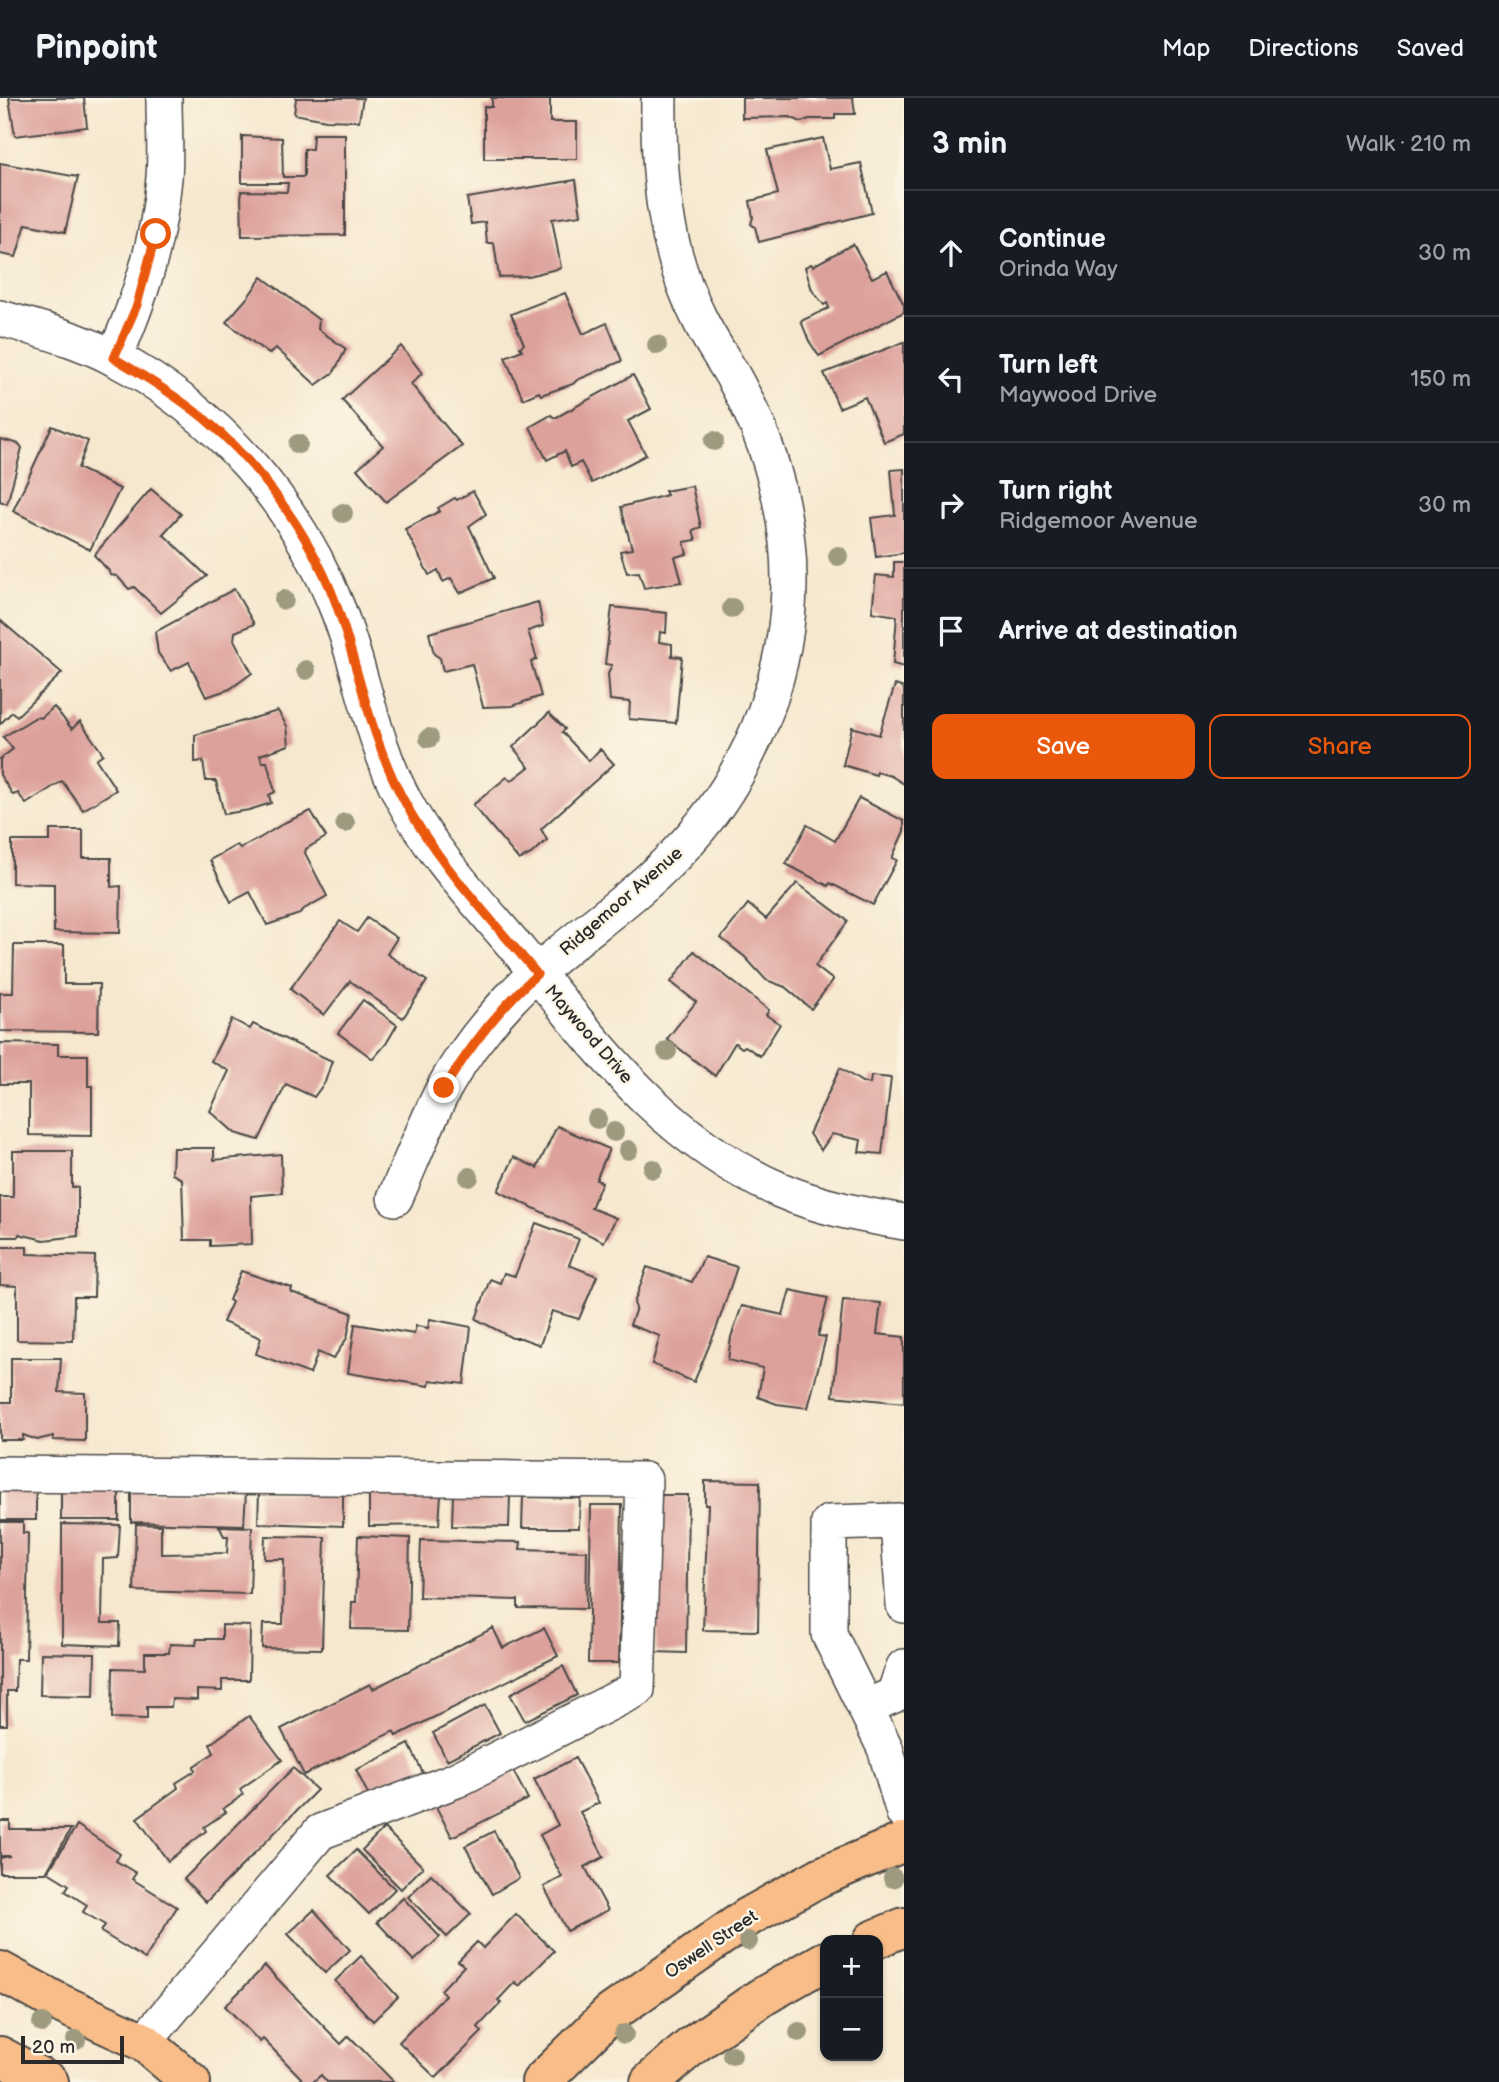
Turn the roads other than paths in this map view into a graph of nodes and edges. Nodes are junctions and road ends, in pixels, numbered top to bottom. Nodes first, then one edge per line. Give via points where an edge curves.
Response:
1 (164, 98) edge
2 (659, 98) edge
3 (0, 318) edge
4 (114, 358) junction
5 (537, 974) junction
6 (395, 1198) dead end
7 (904, 1222) edge
8 (0, 1474) edge
9 (904, 1605) edge
10 (904, 1667) edge
11 (866, 1707) junction
12 (904, 1813) edge
13 (904, 1843) edge
14 (904, 1927) edge
15 (883, 1936) edge
16 (820, 1964) edge
17 (0, 1971) edge
18 (144, 2042) junction
19 (0, 2056) edge
20 (49, 2082) edge
21 (191, 2082) edge
22 (541, 2082) edge
23 (650, 2082) edge

1 - 4 street via 164,177 156,234 137,305
2 - 5 street, Ridgemoor Avenue via 663,202 676,263 699,320 758,424 777,483 788,544 788,605 779,666 763,719 740,769 710,815 675,856
3 - 4 street, Maywood Drive via 62,335
4 - 5 street, Maywood Drive via 162,386 207,421 247,460 288,511 339,612 378,744 402,797 437,853
5 - 6 street, Ridgemoor Avenue via 474,1041 444,1088
5 - 7 street, Maywood Drive via 624,1077 672,1124 728,1164 794,1195 846,1212
8 - 18 street via 644,1480 637,1689 456,1780 320,1832
9 - 11 street via 898,1521 829,1523 829,1634
10 - 11 street via 894,1695
11 - 12 street via 885,1748
13 - 22 main road, Oswell Street via 820,1877 748,1917 610,2014
14 - 15 main road
16 - 23 main road via 749,2005
17 - 18 main road
18 - 21 main road
19 - 20 main road

